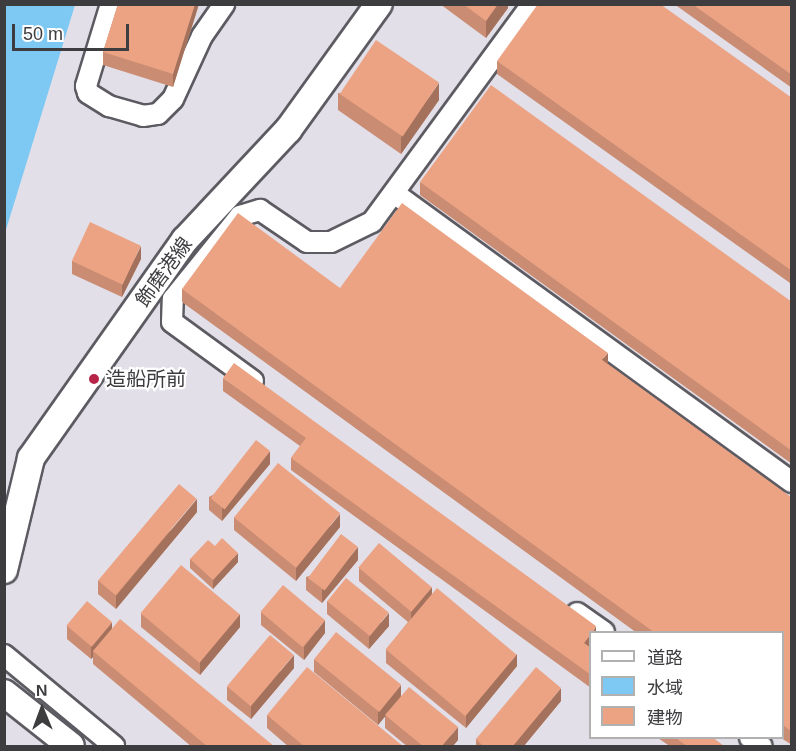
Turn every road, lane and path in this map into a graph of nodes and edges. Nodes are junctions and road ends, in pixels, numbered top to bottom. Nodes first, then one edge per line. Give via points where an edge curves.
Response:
1 (111, 4) edge
2 (224, 4) edge
3 (379, 4) edge
4 (532, 4) edge
5 (394, 193) junction
6 (268, 391) edge
7 (792, 483) edge
8 (4, 570) edge
9 (565, 605) edge
10 (601, 631) edge
11 (4, 655) edge
12 (4, 693) edge
13 (71, 747) edge
14 (114, 747) edge

1 - 2 street via 86,86 88,93 109,106 143,116 158,114 173,99 202,36
3 - 8 main road, 飾磨港線 via 288,130 185,240 31,458
4 - 5 street
5 - 6 street via 372,222 331,242 306,242 260,210 240,216 172,299 172,322
5 - 7 street
9 - 10 street
11 - 14 street
12 - 13 main road

